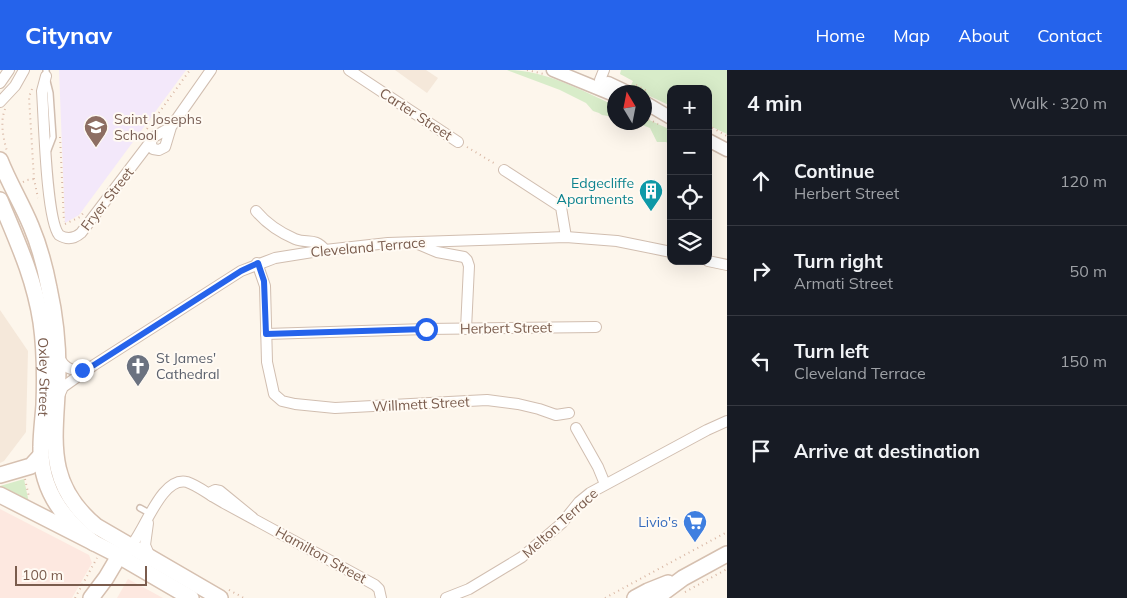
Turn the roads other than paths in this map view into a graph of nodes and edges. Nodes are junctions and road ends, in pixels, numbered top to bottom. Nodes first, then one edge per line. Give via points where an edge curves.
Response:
1 (9, 70) edge
2 (24, 70) edge
3 (211, 70) edge
4 (350, 70) edge
5 (553, 70) edge
6 (575, 70) edge
7 (46, 73) edge
8 (600, 79) edge
9 (0, 83) edge
10 (612, 85) edge
11 (0, 102) edge
12 (652, 107) edge
13 (652, 111) edge
14 (667, 116) edge
15 (667, 117) edge
16 (171, 127) junction
17 (147, 137) junction
18 (458, 142) road end
19 (712, 142) edge
20 (727, 150) edge
21 (46, 152) junction
22 (0, 160) edge
23 (504, 170) road end
24 (0, 200) edge
25 (256, 211) dead end
26 (566, 237) junction
27 (414, 242) junction
28 (324, 250) junction
29 (667, 251) edge
30 (712, 262) edge
31 (258, 263) junction
32 (726, 265) edge
33 (596, 327) dead end
34 (466, 329) junction
35 (266, 334) junction
36 (58, 353) junction
37 (94, 365) junction
38 (57, 403) junction
39 (569, 413) dead end
40 (727, 421) edge
41 (576, 428) dead end
42 (41, 455) junction
43 (0, 476) edge
44 (605, 484) junction
45 (0, 494) edge
46 (140, 508) dead end
47 (150, 516) junction
48 (96, 548) junction
49 (125, 551) junction
50 (727, 554) edge
51 (150, 558) junction
52 (683, 578) junction
53 (91, 598) edge
54 (104, 598) edge
55 (191, 598) edge
56 (220, 598) edge
57 (381, 598) edge
58 (446, 598) edge
59 (635, 598) edge
60 (656, 598) edge

1 - 9 street
2 - 11 street
3 - 16 street, Fryer Street
4 - 18 street, Carter Street
5 - 8 street
6 - 8 street
7 - 21 street via 39,88
7 - 21 lane via 53,137
8 - 10 street
12 - 14 street
13 - 15 street
16 - 17 street, Fryer Street
16 - 17 street, Fryer Street via 162,149 153,149
17 - 21 street, Fryer Street via 75,238 59,235 60,227 50,202
19 - 20 street
22 - 36 main road, Oxley Street via 38,247 52,303
23 - 26 street via 561,207
24 - 42 main road, Oxley Street via 28,269 41,322 45,364
25 - 28 street via 290,237 319,243
26 - 27 street, Cleveland Terrace
26 - 29 street, Cleveland Terrace via 610,240
27 - 28 street, Cleveland Terrace
27 - 34 street via 467,260
28 - 31 street, Cleveland Terrace
30 - 32 street
31 - 35 street via 264,281
31 - 37 street, Cleveland Terrace
33 - 34 street, Herbert Street
34 - 35 street, Herbert Street
35 - 39 street, Willmett Street via 267,362 274,394 288,403 335,408 487,400 518,404 556,415
36 - 37 street, Cleveland Terrace via 62,364 69,369 82,370
36 - 38 main road, Oxley Street
37 - 38 street, Cleveland Terrace via 63,387
38 - 49 main road, Oxley Street via 55,455 63,483 75,504
40 - 44 street, Melton Terrace
41 - 44 street
42 - 43 main road via 33,465
42 - 48 main road, Oxley Street via 46,481 58,508
44 - 58 street, Melton Terrace via 584,497 562,522 522,557 469,589
45 - 48 main road
46 - 47 lane
47 - 49 street
47 - 51 street via 145,542
47 - 57 street, Hamilton Street via 163,493 177,482 189,483 375,585
48 - 49 main road
48 - 53 main road via 101,550 103,561
49 - 51 main road
49 - 53 main road
49 - 54 main road
49 - 55 main road
50 - 52 main road
51 - 56 main road
52 - 59 main road
52 - 60 main road

